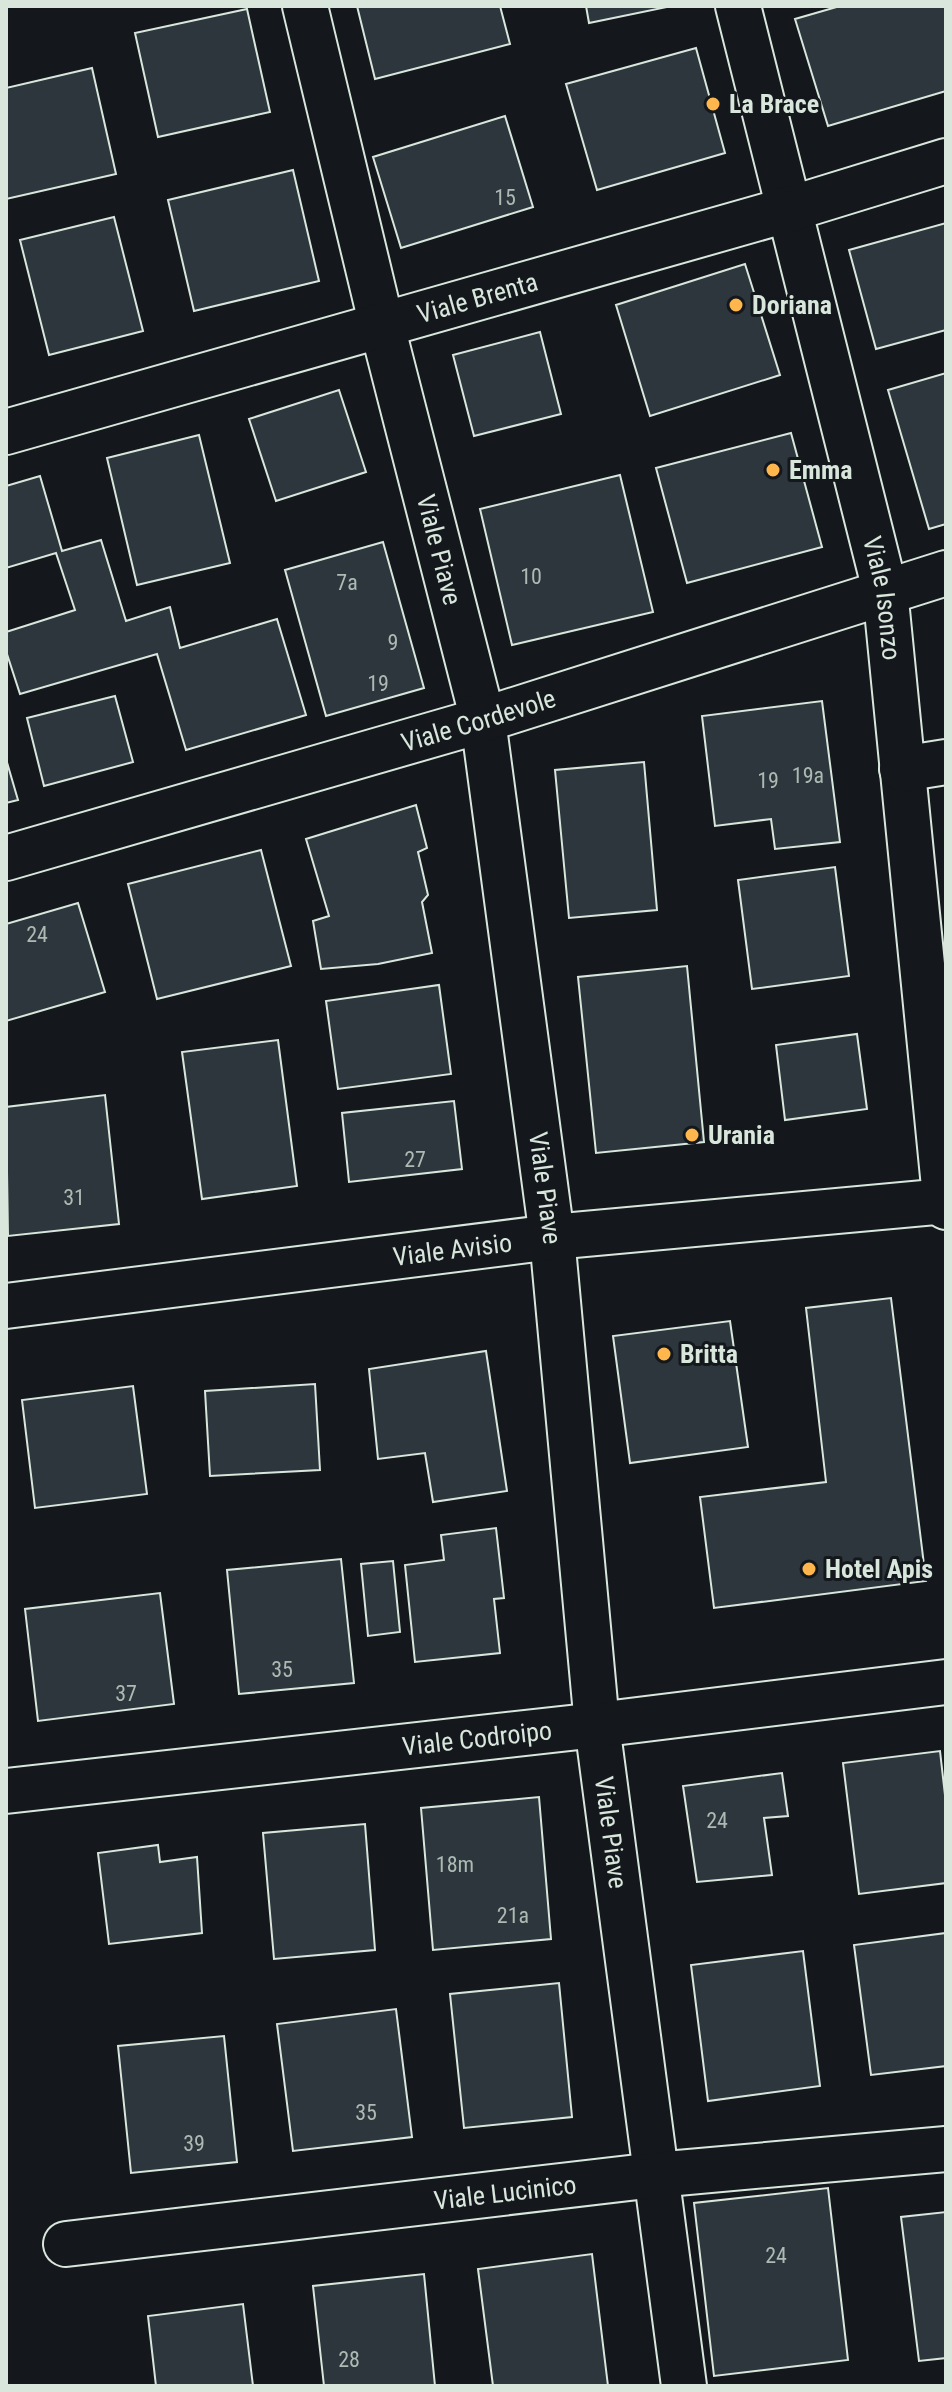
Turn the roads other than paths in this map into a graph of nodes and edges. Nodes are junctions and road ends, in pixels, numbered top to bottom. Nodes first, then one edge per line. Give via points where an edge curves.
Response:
1 (305, 6) edge
2 (738, 6) edge
3 (946, 161) edge
4 (790, 209) junction
5 (382, 326) junction
6 (6, 432) edge
7 (946, 573) edge
8 (885, 590) junction
9 (483, 720) junction
10 (946, 762) edge
11 (902, 769) junction
12 (6, 858) edge
13 (946, 1203) edge
14 (552, 1237) junction
15 (6, 1306) edge
16 (946, 1682) edge
17 (597, 1725) junction
18 (6, 1791) edge
19 (946, 2149) edge
20 (655, 2175) junction
21 (66, 2244) dead end
22 (684, 2386) edge

1 - 5 street, Viale Piave
2 - 4 street, Viale Isonzo
3 - 4 street, Viale Brenta
4 - 5 street, Viale Brenta
4 - 8 street, Viale Isonzo
5 - 6 street, Viale Brenta
5 - 9 street, Viale Piave
7 - 8 street, Viale Cordevole
8 - 9 street, Viale Cordevole
8 - 11 street, Viale Isonzo
9 - 12 street, Viale Cordevole
9 - 14 street, Viale Piave
10 - 11 street
11 - 13 street, Viale Isonzo
13 - 14 street, Viale Avisio
14 - 15 street, Viale Avisio
14 - 17 street, Viale Piave
16 - 17 street, Viale Codroipo
17 - 18 street, Viale Codroipo
17 - 20 street, Viale Piave
19 - 20 street, Viale Lucinico
20 - 21 street, Viale Lucinico
20 - 22 street, Viale Piave

